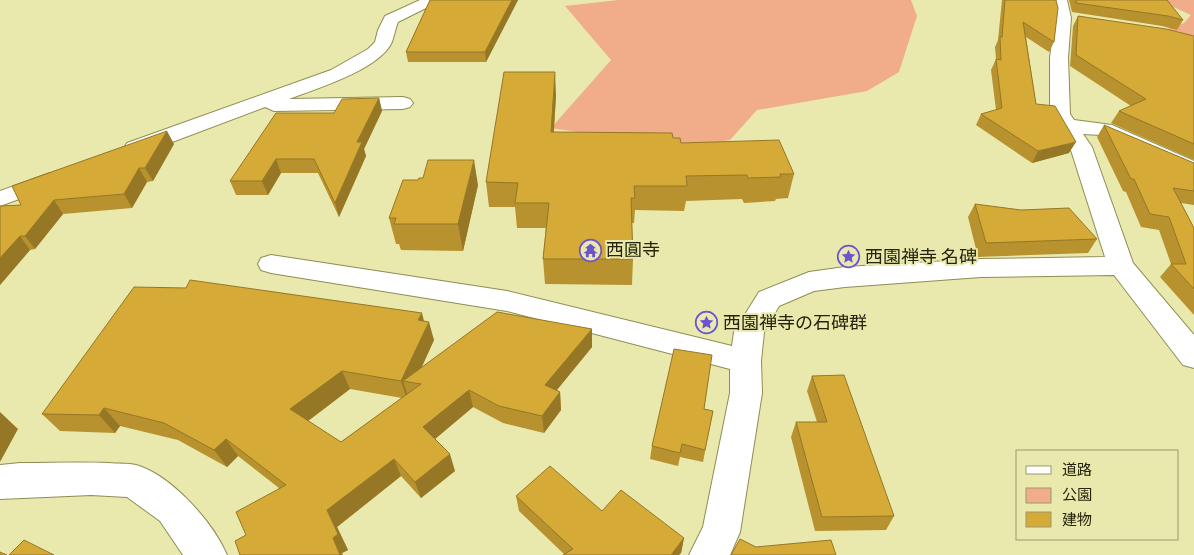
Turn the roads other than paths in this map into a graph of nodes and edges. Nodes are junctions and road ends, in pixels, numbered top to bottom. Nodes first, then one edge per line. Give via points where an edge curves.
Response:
1 (440, 0) edge
2 (1068, 13) edge
3 (403, 104) dead end
4 (250, 106) junction
5 (1067, 126) junction
6 (120, 154) edge
7 (1194, 170) edge
8 (64, 174) edge
9 (0, 199) edge
10 (271, 264) dead end
11 (1121, 266) junction
12 (1194, 356) edge
13 (745, 361) junction
14 (0, 482) edge
15 (206, 555) edge
16 (709, 555) edge

1 - 4 street via 420,5 391,19 383,43 359,63 338,74
2 - 5 street via 1059,58 1060,114
3 - 4 street
4 - 6 street
5 - 7 street via 1106,129
5 - 11 street via 1081,147
8 - 9 street
10 - 13 street via 507,301
11 - 12 street
11 - 13 street via 981,268 809,282 769,299 749,332
13 - 16 street via 746,393 721,532
14 - 15 street via 134,481 173,509

